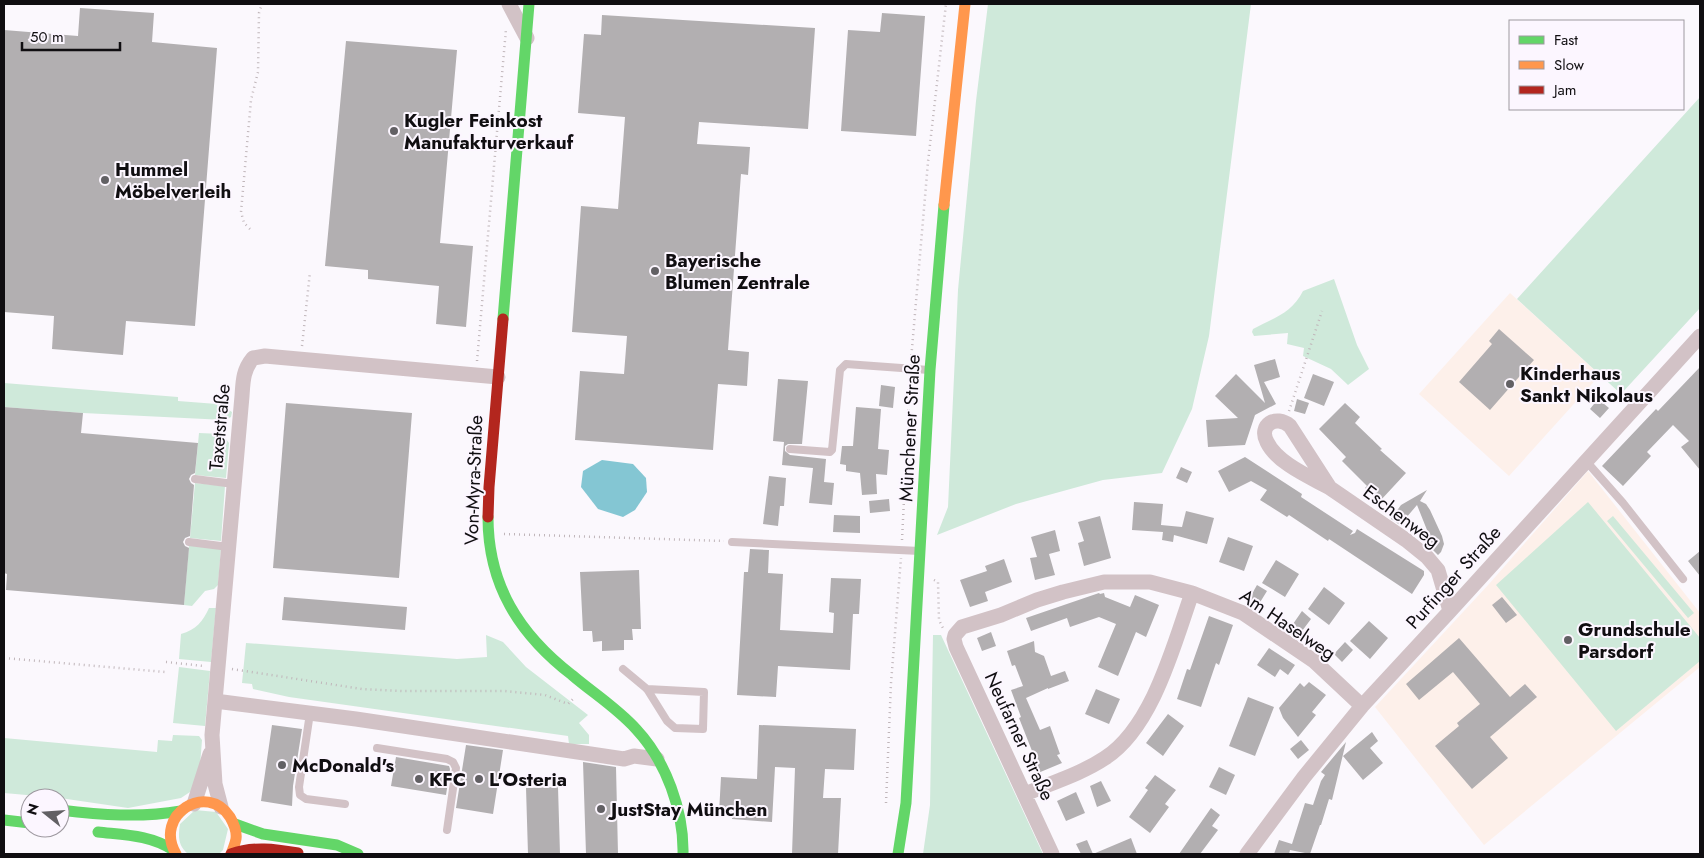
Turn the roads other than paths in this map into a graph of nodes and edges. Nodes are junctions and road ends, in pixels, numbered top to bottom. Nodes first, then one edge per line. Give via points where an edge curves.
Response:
1 (517, 4) edge
2 (965, 4) edge
3 (527, 38) joint
4 (1700, 336) edge
5 (930, 370) junction
6 (498, 377) junction
7 (790, 449) dead end
8 (1586, 461) junction
9 (195, 480) dead end
10 (234, 484) junction
11 (1330, 488) junction
12 (189, 542) dead end
13 (732, 542) road end
14 (229, 547) junction
15 (920, 551) junction
16 (1683, 579) dead end
17 (1192, 592) junction
18 (1450, 611) junction
19 (954, 635) joint
20 (623, 669) dead end
21 (647, 689) junction
22 (215, 701) junction
23 (1362, 706) junction
24 (310, 713) junction
25 (212, 748) junction
26 (377, 748) dead end
27 (657, 759) junction
28 (1025, 794) junction
29 (344, 804) dead end
30 (187, 807) junction
31 (221, 807) junction
32 (70, 811) edge
33 (4, 820) edge
34 (20, 822) edge
35 (235, 824) junction
36 (85, 830) dead end
37 (447, 830) dead end
38 (110, 833) junction
39 (145, 851) dead end
40 (174, 852) edge
41 (231, 854) edge
42 (307, 854) edge
43 (358, 854) edge
44 (683, 854) edge
45 (898, 854) edge
46 (1052, 854) edge
47 (1248, 854) edge

1 - 3 street, Von-Myra-Straße
2 - 5 main road, Münchener Straße via 946,163
3 - 6 main road, Von-Myra-Straße
4 - 8 street, Purfinger Straße
5 - 7 lane via 846,364 840,370 832,450
5 - 15 main road, Münchener Straße
6 - 10 street, Taxetstraße via 265,356 253,358 244,372
6 - 27 main road, Von-Myra-Straße via 488,533 498,582 537,644 624,716
8 - 16 lane
8 - 18 street, Purfinger Straße
9 - 10 lane
10 - 14 street, Taxetstraße
11 - 11 street, Eschenweg via 1290,426 1279,420 1270,422 1264,435 1273,452 1298,471
11 - 18 street, Eschenweg via 1427,557 1438,570
12 - 14 lane
13 - 15 lane
14 - 22 street, Taxetstraße
15 - 45 main road, Münchener Straße via 906,803
17 - 19 street, Am Haselweg via 1150,582 1104,582 1037,600 962,627
17 - 23 street, Am Haselweg via 1243,613 1314,661
17 - 28 street via 1164,673 1131,734 1105,758
18 - 23 street, Purfinger Straße
19 - 28 street, Neufarner Straße via 956,647
20 - 21 lane
21 - 21 lane via 675,728 703,729 704,692
22 - 24 street
22 - 25 street, Taxetstraße
23 - 47 street, Purfinger Straße via 1304,777
24 - 27 street via 624,759 634,756
24 - 29 lane via 300,795 306,799
25 - 30 street, Taxetstraße
25 - 31 street, Taxetstraße
26 - 37 lane via 447,758 453,762 456,768
27 - 44 main road, Von-Myra-Straße via 677,808 684,842
28 - 46 street, Neufarner Straße
30 - 31 main road via 205,802
30 - 32 main road via 142,817
30 - 40 main road via 173,821 170,832
31 - 35 main road
33 - 34 main road
35 - 41 main road via 237,836
35 - 43 main road via 285,838 333,844
36 - 38 main road
38 - 39 main road
38 - 40 main road via 165,843
41 - 42 main road via 255,849

